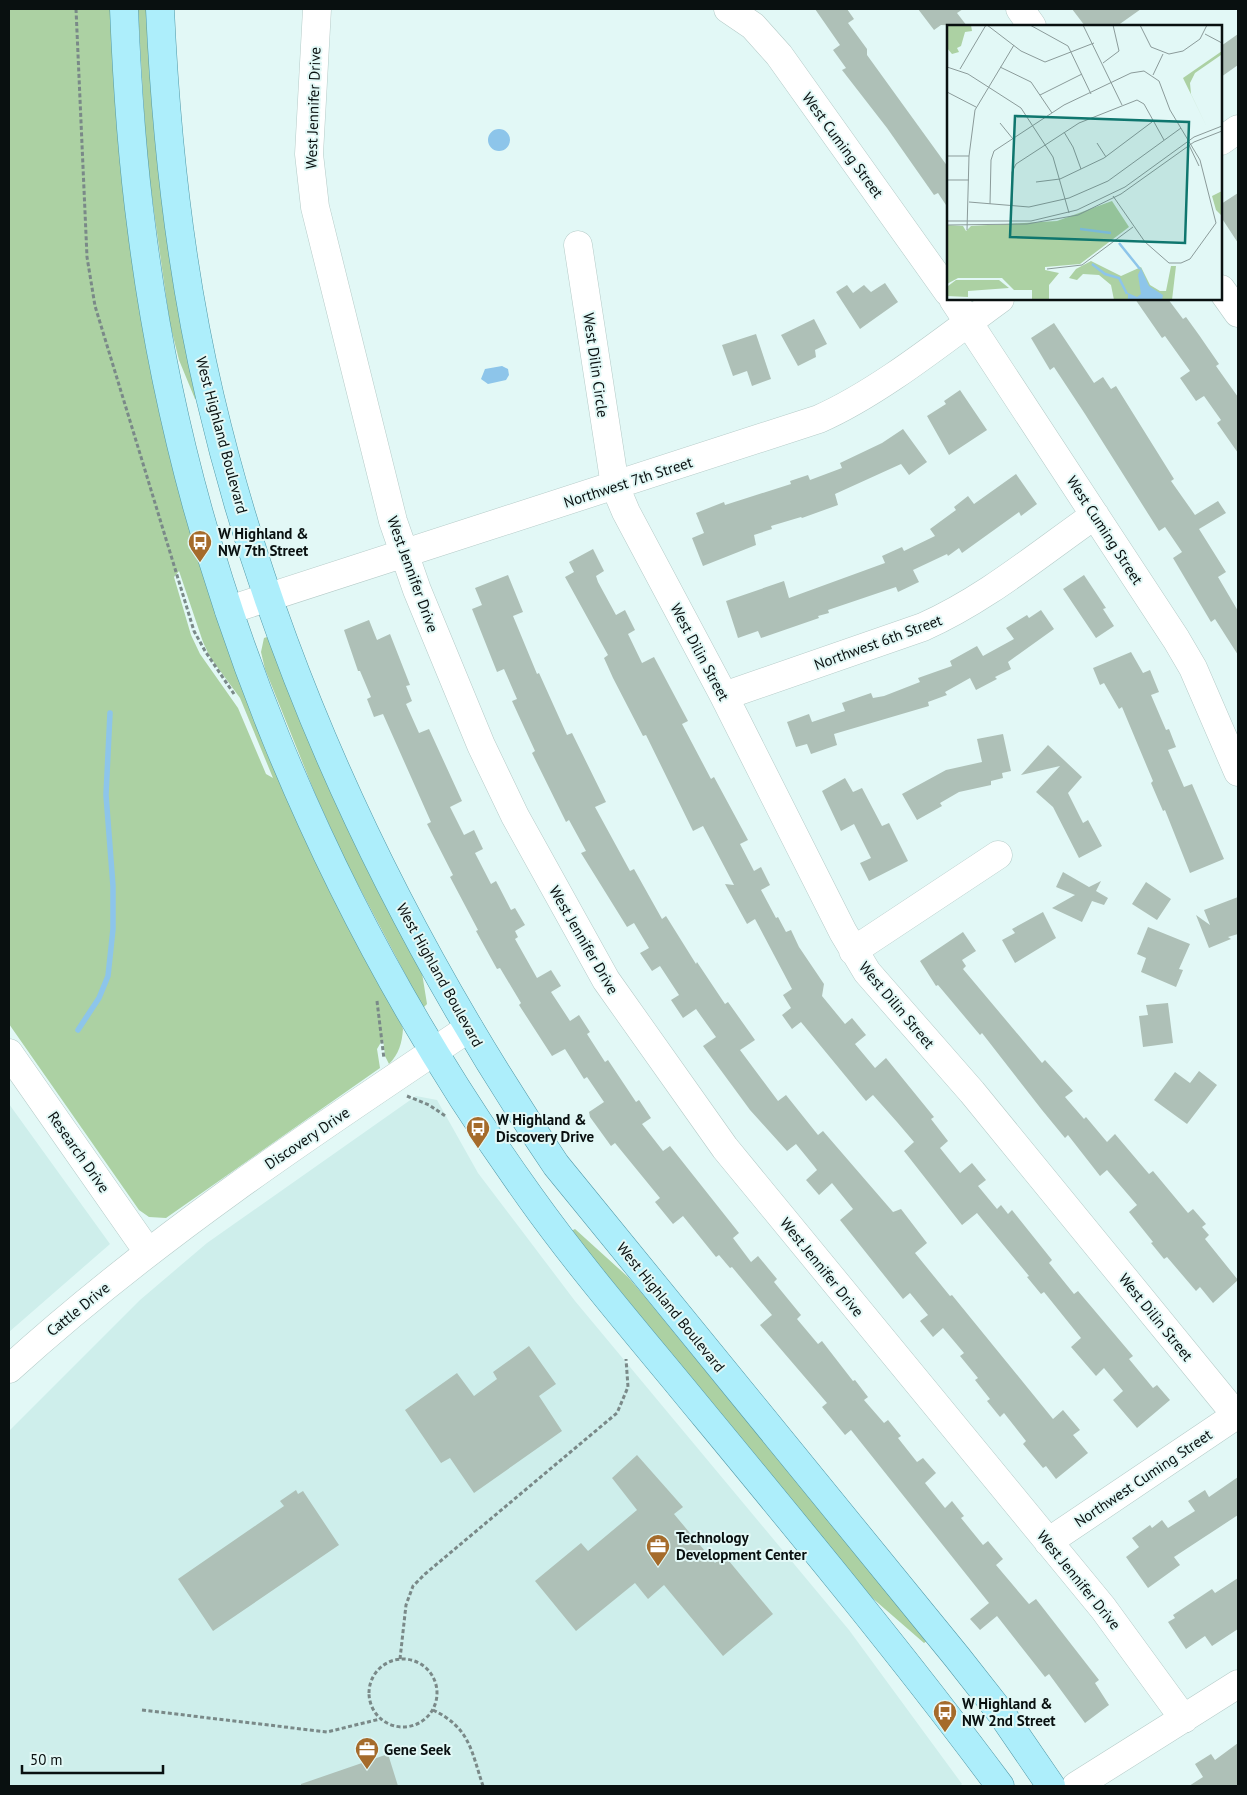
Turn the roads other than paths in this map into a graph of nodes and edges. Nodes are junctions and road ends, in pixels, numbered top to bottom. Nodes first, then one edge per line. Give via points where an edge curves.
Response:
1 (124, 9) edge
2 (160, 9) edge
3 (317, 9) edge
4 (728, 9) edge
5 (1020, 9) edge
6 (1031, 25) edge
7 (1238, 129) edge
8 (1222, 140) edge
9 (578, 245) dead end
10 (1222, 289) edge
11 (947, 291) edge
12 (954, 300) edge
13 (999, 300) edge
14 (1238, 313) edge
15 (970, 321) junction
16 (615, 486) junction
17 (1095, 515) junction
18 (404, 554) junction
19 (269, 597) junction
20 (228, 610) junction
21 (724, 696) junction
22 (1238, 772) edge
23 (998, 856) dead end
24 (853, 951) junction
25 (468, 1028) junction
26 (433, 1052) junction
27 (9, 1054) edge
28 (148, 1252) junction
29 (9, 1368) edge
30 (1237, 1415) edge
31 (1048, 1542) junction
32 (1238, 1684) edge
33 (1184, 1719) junction
34 (1000, 1786) edge
35 (1051, 1786) edge
36 (1076, 1786) edge

1 - 20 main road via 134,164 154,312 182,446
2 - 19 main road, West Highland Boulevard via 171,160 190,300 210,397 237,498
3 - 18 street, West Jennifer Drive via 309,154 315,207
4 - 11 street, West Cuming Street via 753,26 779,55
5 - 6 street
7 - 8 street
9 - 16 street, West Dilin Circle
10 - 14 street
12 - 15 street, West Cuming Street
13 - 15 street, Northwest 7th Street
15 - 16 street, Northwest 7th Street via 837,411
15 - 17 street, West Cuming Street
16 - 18 street, Northwest 7th Street
16 - 21 street, West Dilin Street
17 - 21 street, Northwest 6th Street via 951,615
17 - 22 street, West Cuming Street via 1193,668
18 - 19 street, Northwest 7th Street
18 - 31 street, West Jennifer Drive via 485,754 515,816 606,980 725,1148
19 - 20 street, Northwest 7th Street
19 - 25 main road, West Highland Boulevard via 297,678 335,771 417,937
20 - 26 main road via 253,682 315,826 352,903
21 - 24 street, West Dilin Street
23 - 24 street
24 - 30 street, West Dilin Street via 867,972 977,1098
25 - 26 street, Discovery Drive
25 - 35 main road, West Highland Boulevard via 556,1165 968,1671
26 - 28 street, Discovery Drive via 233,1188
26 - 34 main road via 520,1183 590,1277 927,1688
27 - 28 street, Research Drive
28 - 29 street, Cattle Drive
30 - 31 street, Northwest Cuming Street
31 - 33 street, West Jennifer Drive via 1103,1608
32 - 33 street
33 - 36 street

